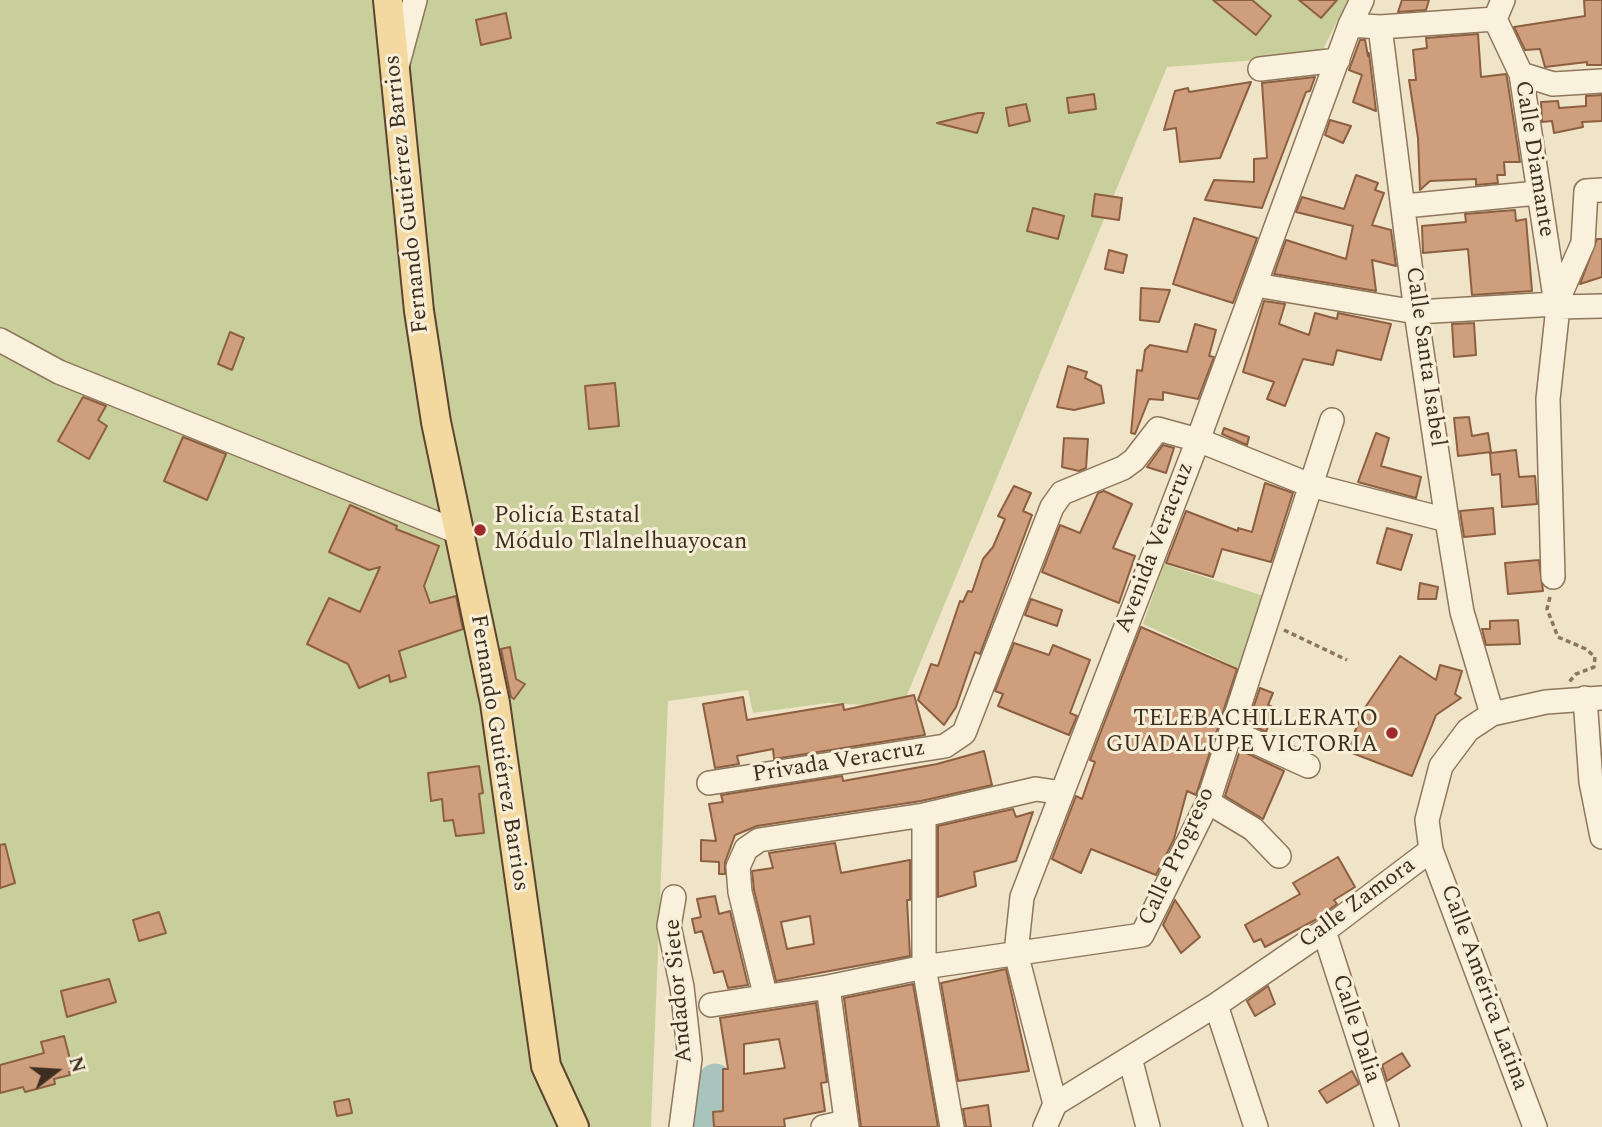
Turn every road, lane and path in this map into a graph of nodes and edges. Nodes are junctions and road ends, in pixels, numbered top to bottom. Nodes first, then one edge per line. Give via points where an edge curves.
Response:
1 (388, 0) edge
2 (415, 0) edge
3 (1362, 0) edge
4 (1499, 10) edge
5 (1350, 25) junction
6 (1380, 27) junction
7 (1338, 60) junction
8 (1260, 69) dead end
9 (396, 70) junction
10 (1521, 74) junction
11 (1602, 81) edge
12 (1602, 190) edge
13 (1537, 193) junction
14 (1405, 206) junction
15 (1256, 285) junction
16 (1557, 306) junction
17 (1602, 306) edge
18 (1416, 312) junction
19 (0, 341) edge
20 (1332, 420) dead end
21 (1198, 440) junction
22 (1310, 485) junction
23 (1447, 520) junction
24 (458, 532) junction
25 (1553, 578) joint
26 (1266, 622) junction
27 (1347, 660) dead end
28 (1584, 699) edge
29 (1492, 714) junction
30 (1231, 731) junction
31 (1308, 766) dead end
32 (709, 783) dead end
33 (1062, 793) junction
34 (1208, 802) junction
35 (924, 815) junction
36 (1602, 837) edge
37 (1431, 850) junction
38 (1279, 856) dead end
39 (674, 897) dead end
40 (1324, 931) junction
41 (1016, 953) junction
42 (924, 967) junction
43 (828, 986) junction
44 (765, 994) junction
45 (711, 1005) dead end
46 (1216, 1005) junction
47 (1130, 1058) junction
48 (1055, 1104) junction
49 (846, 1124) edge
50 (574, 1127) edge
51 (681, 1127) edge
52 (823, 1127) edge
53 (952, 1127) edge
54 (1045, 1127) edge
55 (1148, 1127) edge
56 (1256, 1127) edge
57 (1387, 1127) edge
58 (1535, 1127) edge

1 - 9 main road, Fernando Gutiérrez Barrios
2 - 9 street
3 - 5 street, Avenida Veracruz
4 - 6 street
4 - 10 street, Calle Diamante
5 - 6 street
5 - 7 street, Avenida Veracruz
6 - 14 street, Calle Santa Isabel
7 - 8 street
7 - 15 street, Avenida Veracruz
9 - 24 main road, Fernando Gutiérrez Barrios via 419,311
10 - 11 street via 1553,84
10 - 13 street, Calle Diamante
12 - 16 street via 1586,191 1583,243
13 - 14 street
13 - 16 street, Calle Diamante
14 - 18 street, Calle Santa Isabel
15 - 18 street
15 - 21 street, Avenida Veracruz
16 - 17 street
16 - 18 street
16 - 25 street, Calle Diamante via 1548,399
18 - 23 street, Calle Santa Isabel
19 - 24 street via 60,372
20 - 22 street, Calle Progreso
21 - 22 street
21 - 32 street, Privada Veracruz via 1158,429 1123,468 1062,493 1052,507 964,733 945,746
21 - 33 street, Avenida Veracruz
22 - 23 street
22 - 26 street, Calle Progreso
23 - 29 street, Calle Santa Isabel via 1462,612
24 - 50 main road, Fernando Gutiérrez Barrios via 495,703 546,1066
25 - 28 path via 1548,609 1558,637 1595,657 1594,667 1570,679
26 - 27 path
26 - 30 street, Calle Progreso
28 - 29 street, Calle Zamora
28 - 36 street via 1591,782
29 - 37 street, Calle Zamora via 1468,730 1441,766 1427,820
30 - 31 street
30 - 34 street, Calle Progreso
33 - 35 street via 1036,789
33 - 41 street, Avenida Veracruz via 1022,897
34 - 38 street via 1254,829
34 - 41 street, Calle Progreso via 1142,935
35 - 42 street
35 - 44 street via 760,840 746,849 738,867 740,892
37 - 40 street, Calle Zamora
37 - 58 street, Calle América Latina
39 - 51 street, Andador Siete via 669,926 690,1059
40 - 46 street, Calle Zamora
40 - 57 street, Calle Dalia
41 - 42 street
41 - 48 street, Avenida Veracruz
42 - 43 street
42 - 53 street
43 - 44 street
43 - 49 street
44 - 45 street
46 - 47 street, Calle Zamora
46 - 56 street
47 - 48 street, Calle Zamora
47 - 55 street
48 - 54 street
49 - 52 street

